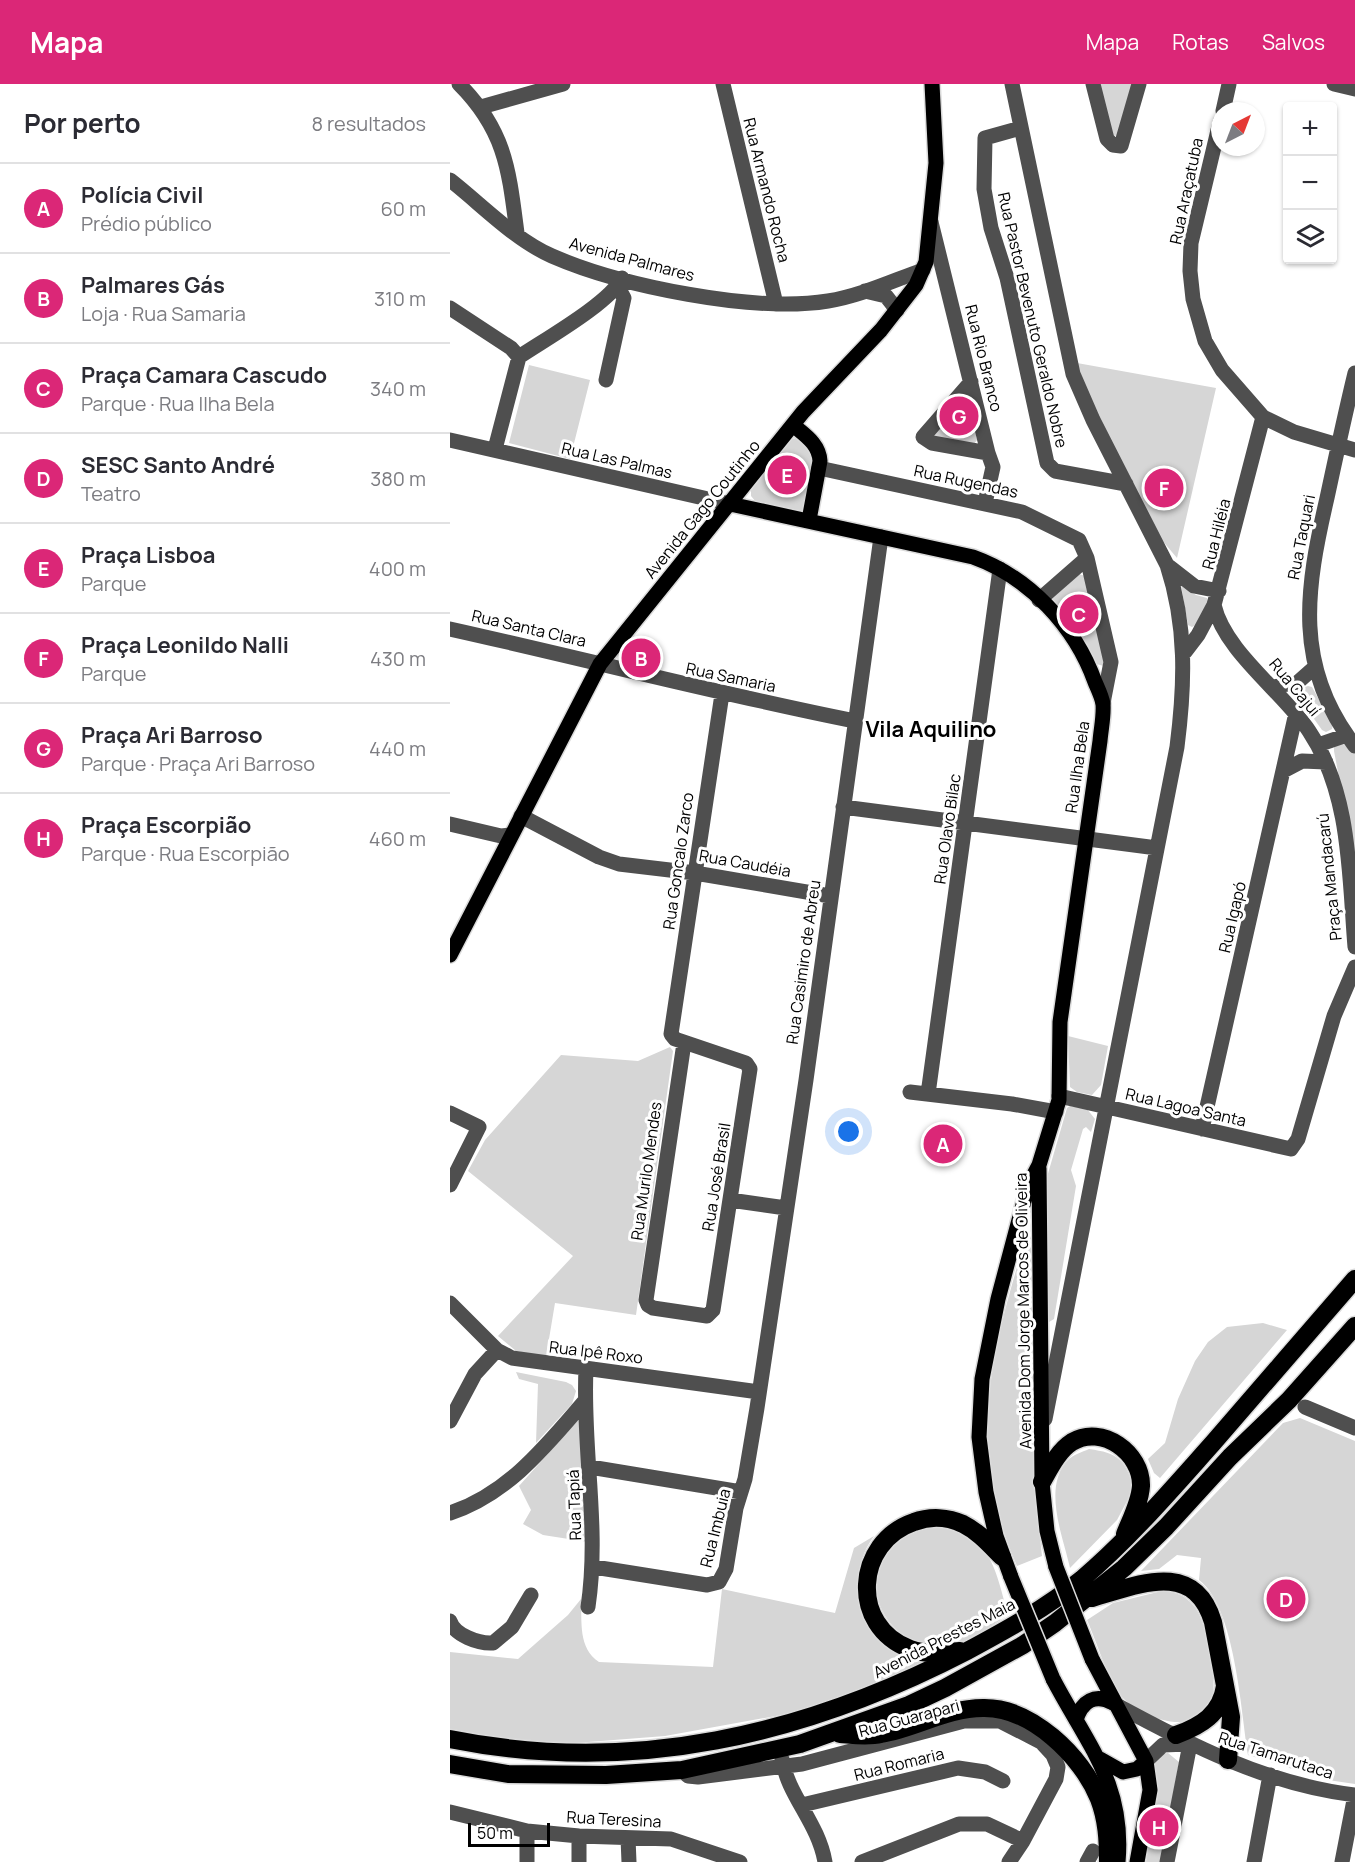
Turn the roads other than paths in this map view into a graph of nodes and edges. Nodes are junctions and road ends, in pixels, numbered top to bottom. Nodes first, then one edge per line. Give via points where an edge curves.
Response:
1 (459, 84) edge
2 (563, 84) edge
3 (723, 84) edge
4 (932, 84) edge
5 (1012, 84) edge
6 (1092, 84) edge
7 (1139, 84) edge
8 (1229, 84) edge
9 (1334, 84) edge
10 (523, 88) edge
11 (1355, 89) edge
12 (1224, 102) edge
13 (481, 107) junction
14 (1021, 128) junction
15 (1212, 156) edge
16 (450, 180) edge
17 (931, 222) junction
18 (517, 233) junction
19 (923, 270) junction
20 (620, 282) junction
21 (865, 291) junction
22 (777, 304) junction
23 (450, 308) edge
24 (897, 310) junction
25 (519, 357) junction
26 (1355, 373) edge
27 (606, 380) dead end
28 (971, 382) junction
29 (1263, 417) junction
30 (794, 425) junction
31 (450, 440) edge
32 (1338, 446) junction
33 (495, 449) junction
34 (1355, 450) edge
35 (988, 453) junction
36 (819, 468) junction
37 (1126, 484) junction
38 (986, 503) junction
39 (730, 504) junction
40 (809, 520) junction
41 (881, 537) junction
42 (1087, 558) junction
43 (1167, 565) junction
44 (1000, 569) junction
45 (1216, 598) junction
46 (1039, 600) junction
47 (450, 629) edge
48 (1198, 635) junction
49 (1185, 652) junction
50 (1243, 654) junction
51 (600, 664) junction
52 (1315, 667) junction
53 (1273, 687) junction
54 (722, 694) junction
55 (1103, 703) junction
56 (1296, 713) junction
57 (855, 721) junction
58 (1351, 740) edge
59 (1318, 745) junction
60 (1326, 762) junction
61 (1283, 771) junction
62 (843, 807) junction
63 (521, 816) junction
64 (965, 823) junction
65 (450, 824) edge
66 (511, 835) junction
67 (1085, 838) junction
68 (1157, 848) junction
69 (695, 873) junction
70 (830, 896) junction
71 (1355, 947) edge
72 (450, 956) edge
73 (1355, 967) edge
74 (677, 1038) junction
75 (910, 1092) dead end
76 (928, 1094) junction
77 (1059, 1096) junction
78 (1104, 1107) junction
79 (1056, 1112) junction
80 (450, 1113) edge
81 (1202, 1130) junction
82 (1039, 1165) junction
83 (450, 1185) edge
84 (730, 1200) junction
85 (786, 1208) junction
86 (1355, 1279) edge
87 (450, 1303) edge
88 (648, 1305) joint
89 (1355, 1326) edge
90 (497, 1350) junction
91 (586, 1369) junction
92 (759, 1392) junction
93 (584, 1402) junction
94 (1305, 1407) dead end
95 (450, 1421) edge
96 (1044, 1428) junction
97 (1355, 1428) edge
98 (590, 1467) junction
99 (1042, 1482) junction
100 (741, 1492) junction
101 (450, 1513) edge
102 (1121, 1543) junction
103 (594, 1567) junction
104 (1007, 1568) junction
105 (531, 1595) dead end
106 (1085, 1601) junction
107 (588, 1607) dead end
108 (450, 1621) edge
109 (968, 1650) junction
110 (1225, 1684) junction
111 (1113, 1703) junction
112 (1076, 1720) junction
113 (832, 1734) junction
114 (450, 1739) edge
115 (1185, 1741) junction
116 (782, 1758) junction
117 (1100, 1759) junction
118 (1228, 1760) junction
119 (1146, 1761) junction
120 (450, 1764) edge
121 (1270, 1775) junction
122 (1003, 1781) dead end
123 (1355, 1795) edge
124 (802, 1805) junction
125 (450, 1812) edge
126 (527, 1831) junction
127 (579, 1836) junction
128 (628, 1838) junction
129 (1023, 1841) junction
130 (527, 1862) edge
131 (579, 1862) edge
132 (629, 1862) edge
133 (740, 1862) edge
134 (825, 1862) edge
135 (862, 1862) edge
136 (1009, 1862) edge
137 (1108, 1862) edge
138 (1118, 1862) edge
139 (1137, 1862) edge
140 (1167, 1862) edge
141 (1254, 1862) edge
142 (1342, 1862) edge

1 - 13 street
2 - 10 street
3 - 22 street, Rua Armando Rocha
4 - 17 main road, Avenida Gago Coutinho via 936,163
5 - 14 street
6 - 7 street via 1107,139 1121,146
8 - 12 street
9 - 11 street
10 - 13 street
13 - 18 street via 506,158
14 - 37 street via 1073,374
14 - 37 street, Rua Pastor Bevenuto Geraldo Nobre via 986,138 984,189 1047,464 1055,471
15 - 29 street, Rua Araçatuba via 1191,243 1190,271 1198,320 1222,370
16 - 18 street, Avenida Palmares
17 - 19 main road, Avenida Gago Coutinho
17 - 28 street, Rua Rio Branco
18 - 20 street, Avenida Palmares via 552,256
19 - 21 street, Avenida Palmares
19 - 24 main road, Avenida Gago Coutinho
20 - 22 street, Avenida Palmares
20 - 25 street
20 - 27 street via 624,298
21 - 22 street, Avenida Palmares via 829,301
21 - 24 street via 886,296
23 - 25 street
24 - 30 main road, Avenida Gago Coutinho
25 - 33 street
26 - 32 street, Rua Taquari
28 - 35 street, Rua Rio Branco
28 - 35 street via 924,437 932,443
29 - 32 street
29 - 45 street, Rua Hiléia
30 - 36 main road via 817,448
30 - 39 main road, Avenida Gago Coutinho
31 - 33 street, Rua Las Palmas
32 - 34 street
32 - 52 street, Rua Taquari via 1311,566 1309,607
33 - 39 street, Rua Las Palmas
35 - 38 street, Rua Rio Branco via 993,467
36 - 38 street, Rua Rugendas
36 - 40 main road
37 - 43 street
38 - 42 street, Rua Rugendas via 1033,516 1075,537 1082,543
39 - 40 main road, Rua Ilha Bela
39 - 51 main road, Avenida Gago Coutinho
40 - 41 main road, Rua Ilha Bela
41 - 44 main road, Rua Ilha Bela via 972,557
41 - 57 street, Rua Casimiro de Abreu
42 - 46 street
42 - 55 street via 1111,662
43 - 45 street
43 - 49 street
44 - 46 main road, Rua Ilha Bela
44 - 64 street, Rua Olavo Bilac
45 - 48 street, Rua Hiléia
45 - 50 street, Rua Cajuí via 1221,626
46 - 55 main road, Rua Ilha Bela via 1069,628 1080,645
47 - 51 street, Rua Santa Clara
48 - 49 street, Rua Hiléia
48 - 50 street, Rua Cajuí via 1216,636
49 - 68 street via 1177,747
50 - 53 street, Rua Cajuí
51 - 54 street, Rua Samaria
51 - 63 main road, Avenida Gago Coutinho
52 - 53 street via 1298,682
52 - 58 street, Rua Taquari via 1327,700
53 - 56 street, Rua Cajuí
54 - 57 street, Rua Samaria
54 - 69 street, Rua Goncalo Zarco
55 - 67 main road, Rua Ilha Bela
56 - 59 street, Rua Cajuí
56 - 61 street, Rua Igapó
57 - 62 street, Rua Casimiro de Abreu
58 - 59 street
59 - 60 street, Praça Mandacarú
60 - 61 street via 1302,761
60 - 71 street, Praça Mandacarú via 1344,827
61 - 81 street, Rua Igapó
62 - 64 street
62 - 70 street, Rua Casimiro de Abreu
63 - 66 main road, Avenida Gago Coutinho
63 - 69 street, Rua Caudéia via 612,862
64 - 67 street
64 - 76 street, Rua Olavo Bilac
65 - 66 street
66 - 72 main road, Avenida Gago Coutinho
67 - 68 street
67 - 77 main road, Rua Ilha Bela via 1060,1022
68 - 78 street
69 - 70 street, Rua Caudéia
69 - 74 street, Rua Goncalo Zarco
70 - 85 street, Rua Casimiro de Abreu
73 - 81 street, Rua Lagoa Santa via 1334,1016 1294,1147 1284,1149
74 - 84 street, Rua José Brasil via 750,1066
74 - 88 street, Rua Murilo Mendes
75 - 76 street
76 - 79 street
77 - 78 street, Rua Lagoa Santa
77 - 79 main road, Rua Ilha Bela
78 - 81 street, Rua Lagoa Santa
78 - 96 street
79 - 82 main road, Rua Ilha Bela
80 - 83 street via 479,1127
82 - 96 main road, Avenida Dom Jorge Marcos de Oliveira
82 - 104 main road, Avenida Dom Jorge Marcos de Oliveira via 1028,1186 998,1299 979,1406 986,1492
84 - 85 street
84 - 88 street, Rua José Brasil via 711,1314
85 - 92 street, Rua Casimiro de Abreu
86 - 102 highway, Avenida Prestes Maia via 1166,1497
87 - 90 street, Rua Ipê Roxo
89 - 106 highway via 1166,1527
90 - 91 street, Rua Ipê Roxo via 524,1361
90 - 95 street via 475,1374
91 - 92 street, Rua Ipê Roxo
91 - 93 street, Rua Tapiá
92 - 100 street, Rua Imbuia
93 - 98 street, Rua Tapiá
93 - 101 street via 520,1471 487,1496
94 - 97 street
96 - 99 main road, Avenida Dom Jorge Marcos de Oliveira
98 - 100 street
98 - 103 street, Rua Tapiá
99 - 102 highway via 1062,1451 1076,1440 1098,1436 1121,1448 1134,1461 1141,1486
99 - 111 main road, Avenida Dom Jorge Marcos de Oliveira, bridge via 1056,1567
100 - 103 street, Rua Imbuia via 726,1569 715,1584
102 - 109 highway, Avenida Prestes Maia via 1049,1604
103 - 107 street, Rua Tapiá
104 - 109 highway via 972,1529 941,1518 904,1525 890,1534 872,1560 867,1587 870,1608 889,1635 903,1646 925,1653
104 - 112 main road, Avenida Dom Jorge Marcos de Oliveira, bridge via 1053,1679
105 - 108 street via 512,1627 493,1643 457,1632
106 - 110 highway via 1156,1581 1190,1587 1209,1611
106 - 113 highway via 1023,1645 954,1683
109 - 114 highway, Avenida Prestes Maia via 898,1686 824,1714 710,1742 582,1752
110 - 115 highway via 1212,1715
110 - 118 highway via 1232,1724
111 - 112 main road via 1105,1698 1091,1699 1083,1705
111 - 115 street, Rua Tamarutaca
111 - 119 main road
112 - 117 main road
113 - 116 highway
113 - 137 highway via 878,1735 951,1712 983,1707 1006,1710 1026,1719 1059,1744 1092,1785 1105,1819
115 - 118 street, Rua Tamarutaca
115 - 119 street via 1163,1745
115 - 140 street
116 - 120 highway via 606,1775 508,1774
116 - 124 street via 785,1777
116 - 129 street, Rua Guarapari via 802,1764 964,1721 1007,1724 1041,1742 1058,1767 1056,1779
117 - 119 main road via 1123,1772 1137,1769
117 - 138 main road via 1115,1805
118 - 121 street, Rua Tamarutaca
119 - 139 main road via 1150,1790
121 - 123 street, Rua Tamarutaca
121 - 141 street
122 - 124 street, Rua Romaria via 985,1772 958,1768
123 - 142 street
124 - 134 street via 821,1843
125 - 126 street, Rua Teresina
126 - 127 street, Rua Teresina
126 - 130 street
127 - 128 street, Rua Teresina
127 - 131 street
128 - 132 street
128 - 133 street, Rua Teresina via 683,1842
129 - 135 street via 987,1824 958,1824
129 - 136 street, Rua Guarapari

